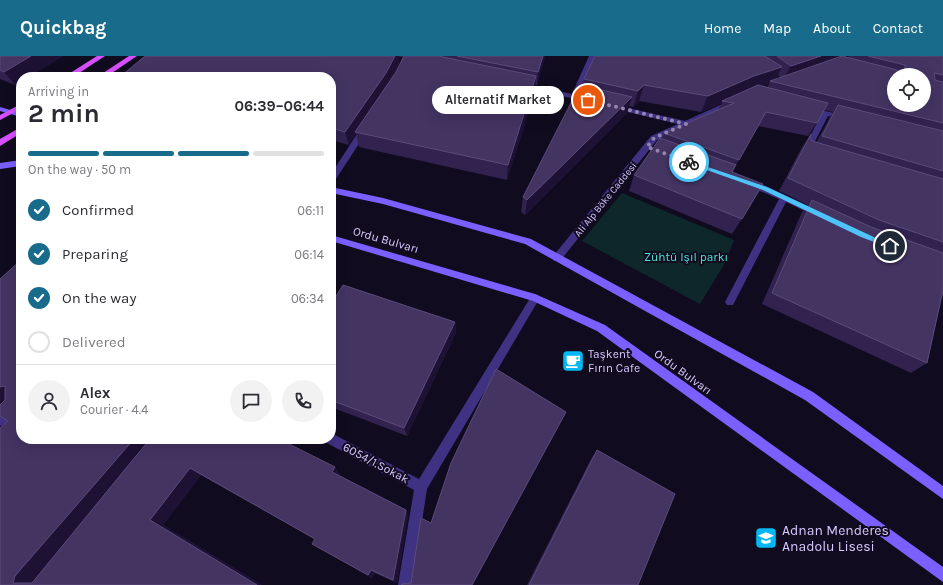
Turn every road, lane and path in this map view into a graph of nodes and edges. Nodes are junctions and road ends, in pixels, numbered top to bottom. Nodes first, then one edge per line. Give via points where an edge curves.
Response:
1 (102, 56) edge
2 (134, 56) edge
3 (592, 56) edge
4 (76, 72) edge
5 (109, 72) edge
6 (513, 84) edge
7 (574, 97) junction
8 (736, 102) edge
9 (803, 108) edge
10 (0, 109) edge
11 (16, 109) edge
12 (10, 113) junction
13 (826, 113) junction
14 (16, 114) edge
15 (0, 118) edge
16 (848, 118) edge
17 (368, 123) edge
18 (686, 124) junction
19 (16, 133) edge
20 (0, 143) edge
21 (813, 153) edge
22 (16, 164) edge
23 (0, 166) edge
24 (336, 172) edge
25 (743, 181) edge
26 (336, 191) edge
27 (784, 198) junction
28 (828, 218) edge
29 (336, 239) edge
30 (557, 258) junction
31 (534, 298) junction
32 (730, 302) dead end
33 (16, 406) edge
34 (0, 422) edge
35 (336, 442) edge
36 (421, 487) junction
37 (943, 493) edge
38 (943, 575) edge
39 (404, 585) edge

1 - 4 main road
2 - 5 main road
3 - 7 street
6 - 7 street
7 - 18 street
8 - 18 street, Ali Alp Böke Caddesi
9 - 13 street
10 - 12 main road
11 - 12 main road
12 - 14 main road
12 - 15 main road
13 - 16 street
13 - 21 street via 806,151
17 - 24 street
18 - 30 street, Ali Alp Böke Caddesi via 654,138 650,148
19 - 20 main road
22 - 23 main road
25 - 27 street
26 - 30 main road via 383,201 528,241
27 - 28 street
27 - 32 street
29 - 31 main road, Ordu Bulvarı
30 - 37 main road via 809,396
31 - 36 street
31 - 38 main road, Ordu Bulvarı via 601,328
33 - 34 street
35 - 36 street, 6054/1.Sokak
36 - 39 street

